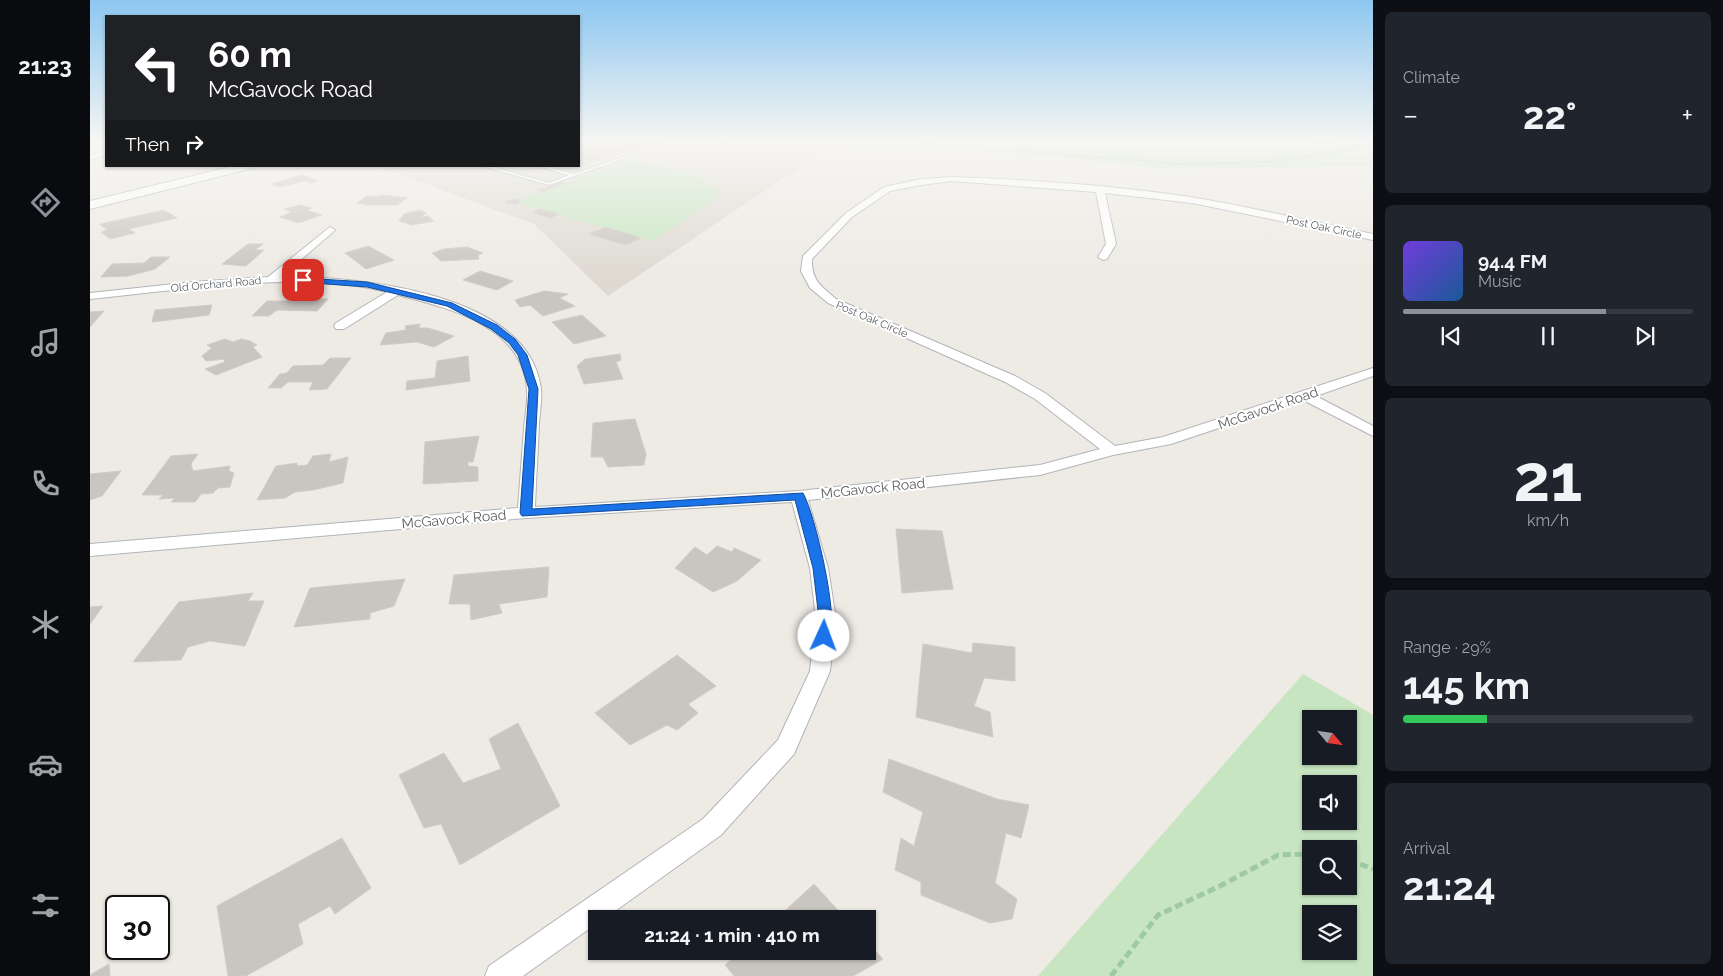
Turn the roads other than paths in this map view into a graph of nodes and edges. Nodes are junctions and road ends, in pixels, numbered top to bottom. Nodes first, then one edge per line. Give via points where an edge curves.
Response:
1 (136, 187) edge
2 (165, 187) edge
3 (898, 187) edge
4 (1054, 187) edge
5 (1100, 190) junction
6 (90, 197) edge
7 (90, 205) edge
8 (330, 230) dead end
9 (1373, 237) edge
10 (1103, 257) dead end
11 (271, 280) junction
12 (396, 291) junction
13 (90, 296) edge
14 (340, 326) dead end
15 (1373, 372) edge
16 (1306, 396) junction
17 (1373, 432) edge
18 (1112, 451) junction
19 (799, 496) junction
20 (526, 513) junction
21 (90, 550) edge
22 (499, 976) edge

1 - 6 main road
2 - 7 main road
3 - 18 street, Post Oak Circle via 886,189 850,214 807,258 806,271 814,286 832,301 973,362 1040,396
4 - 5 street, Post Oak Circle
5 - 9 street, Post Oak Circle via 1192,200
5 - 10 street via 1111,244
8 - 11 street
11 - 12 street, Old Orchard Road via 367,284
11 - 13 street, Old Orchard Road
12 - 14 street
12 - 20 street, Old Orchard Road via 450,304 472,315 512,341 522,355 534,389
15 - 16 street, McGavock Road
16 - 17 street
16 - 18 street, McGavock Road via 1166,441
18 - 19 street, McGavock Road via 1040,470
19 - 20 street, McGavock Road
19 - 22 street via 819,568 826,619 820,671 786,747 712,827
20 - 21 street, McGavock Road

